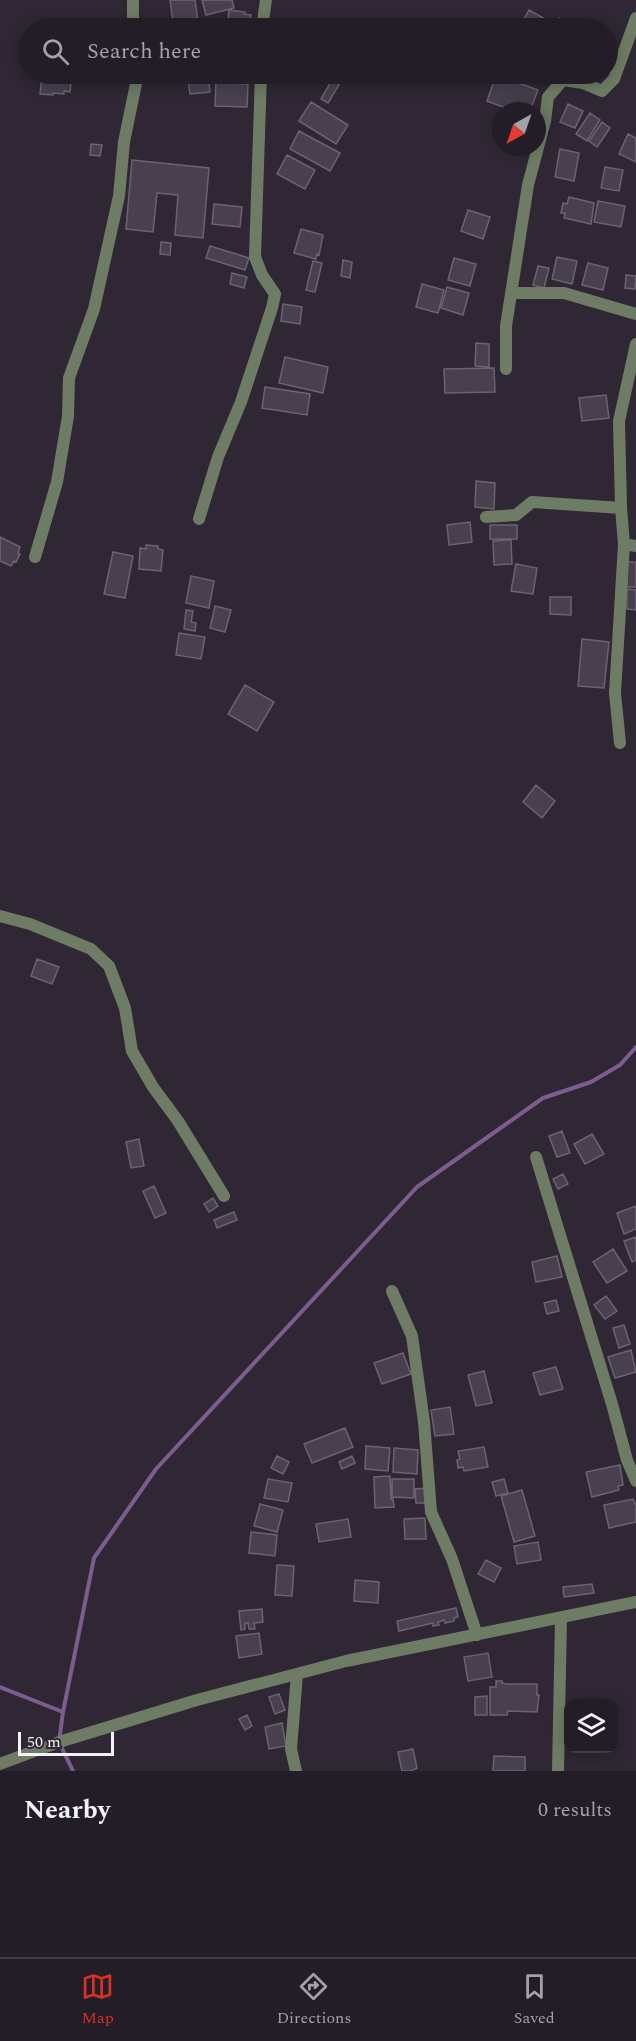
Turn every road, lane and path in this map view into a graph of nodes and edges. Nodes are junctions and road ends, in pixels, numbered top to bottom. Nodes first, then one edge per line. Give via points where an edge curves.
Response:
1 (133, 0) edge
2 (266, 0) edge
3 (133, 18) edge
4 (263, 18) edge
5 (636, 18) edge
6 (618, 68) edge
7 (136, 84) edge
8 (261, 84) edge
9 (559, 84) edge
10 (585, 84) edge
11 (609, 84) edge
12 (513, 293) junction
13 (636, 314) edge
14 (636, 344) edge
15 (506, 369) dead end
16 (621, 508) junction
17 (486, 517) dead end
18 (199, 519) dead end
19 (630, 545) edge
20 (35, 557) dead end
21 (620, 743) dead end
22 (0, 916) edge
23 (536, 1157) dead end
24 (224, 1196) dead end
25 (392, 1291) dead end
26 (636, 1481) edge
27 (636, 1602) edge
28 (561, 1618) junction
29 (477, 1635) junction
30 (297, 1674) junction
31 (0, 1764) edge
32 (296, 1771) edge
33 (558, 1771) edge

1 - 3 street
2 - 4 street
5 - 6 street
7 - 20 street via 124,142 121,183 94,309 69,378 68,416 57,482
8 - 18 street via 255,257 274,294
9 - 12 street via 548,97 528,185
10 - 11 street via 602,91
12 - 13 street via 564,293
12 - 15 street via 506,326
14 - 16 street via 620,421
16 - 17 street via 532,502 516,515
16 - 19 street
19 - 21 street via 615,693
22 - 24 street via 91,949 109,966 124,1008 132,1052
23 - 26 street
25 - 29 street via 412,1336 432,1512
27 - 28 street
28 - 29 street
28 - 33 street
29 - 30 street
30 - 31 street via 197,1700
30 - 32 street via 291,1749

